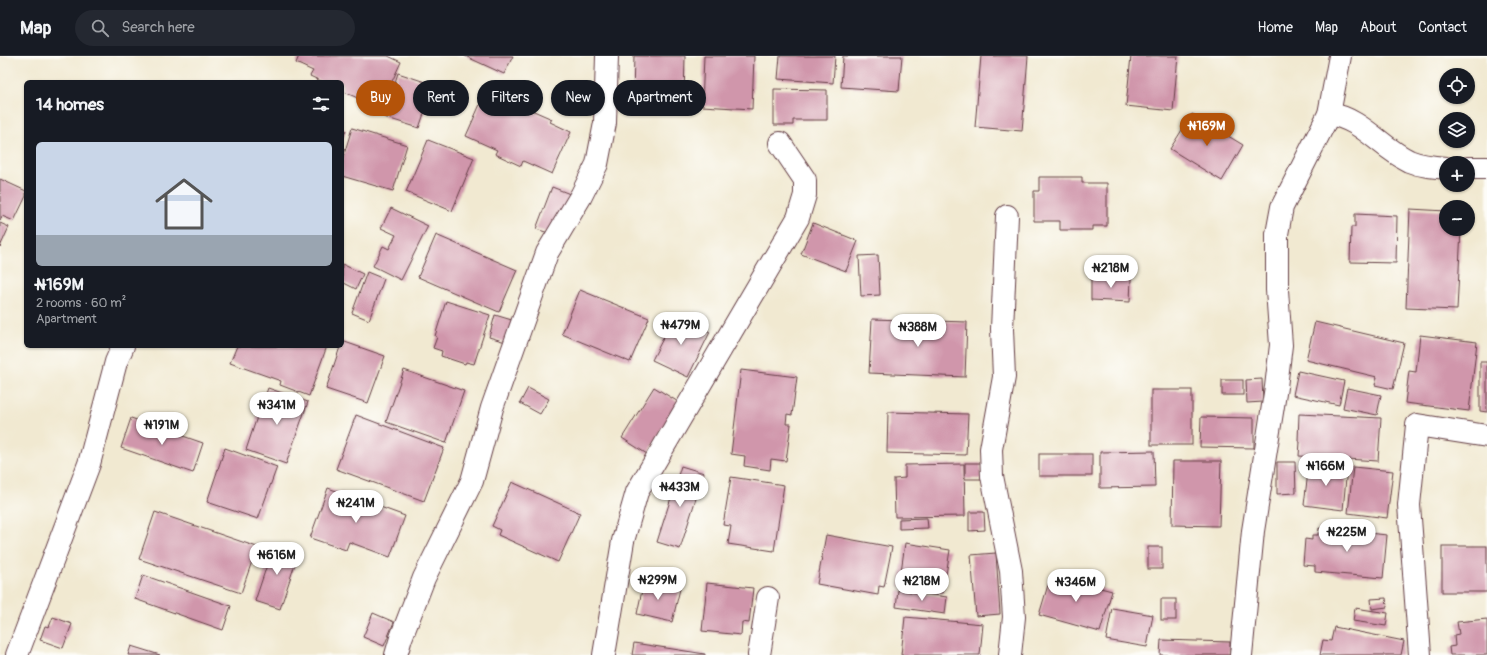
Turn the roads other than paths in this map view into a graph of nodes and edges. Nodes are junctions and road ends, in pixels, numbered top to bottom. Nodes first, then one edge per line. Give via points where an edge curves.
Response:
1 (607, 56) edge
2 (1340, 56) edge
3 (1329, 114) junction
4 (780, 143) dead end
5 (1439, 168) edge
6 (1475, 168) edge
7 (1487, 168) edge
8 (1007, 216) dead end
9 (122, 348) edge
10 (1487, 436) edge
11 (768, 598) dead end
12 (17, 655) edge
13 (396, 655) edge
14 (604, 655) edge
15 (759, 655) edge
16 (1010, 655) edge
17 (1241, 655) edge
18 (1420, 655) edge

1 - 13 street via 605,123 598,164 547,253 492,408 472,481 424,578
2 - 3 street
3 - 5 street via 1342,115 1356,123 1409,161
3 - 17 street via 1282,208 1277,234 1277,290 1281,345 1252,531
4 - 14 street via 804,180 804,195 798,218 637,492 623,541
6 - 7 street
8 - 16 street via 1002,329 1004,378 991,449 992,476 1011,571 1014,617
9 - 12 street via 88,464
10 - 18 street via 1417,425 1409,505
11 - 15 street

